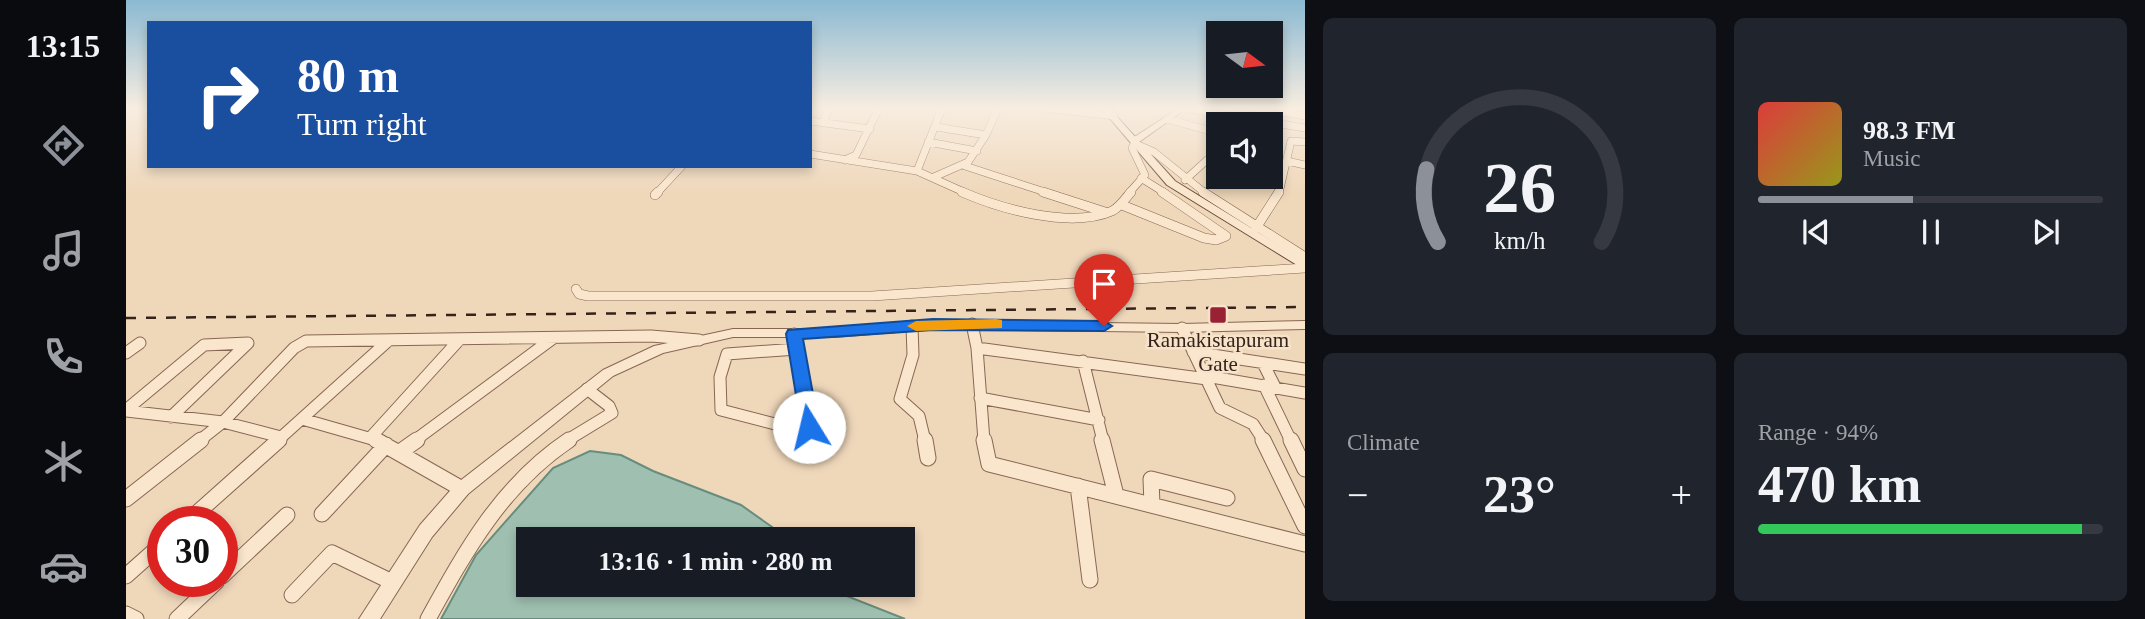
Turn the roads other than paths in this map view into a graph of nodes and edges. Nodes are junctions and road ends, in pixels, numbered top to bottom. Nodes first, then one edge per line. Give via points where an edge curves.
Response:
1 (865, 137) edge
2 (931, 137) edge
3 (985, 137) edge
4 (1131, 137) edge
5 (1148, 137) edge
6 (928, 142) junction
7 (1305, 142) edge
8 (1139, 146) junction
9 (977, 151) junction
10 (812, 154) edge
11 (845, 160) junction
12 (1287, 160) junction
13 (1206, 161) edge
14 (1305, 165) edge
15 (965, 166) junction
16 (680, 168) edge
17 (917, 172) junction
18 (934, 177) junction
19 (1141, 178) junction
20 (1185, 180) junction
21 (655, 195) dead end
22 (1122, 205) junction
23 (1107, 213) junction
24 (1256, 228) junction
25 (1305, 257) edge
26 (1305, 267) edge
27 (576, 289) dead end
28 (972, 324) junction
29 (912, 326) junction
30 (1305, 326) edge
31 (1182, 328) junction
32 (794, 334) junction
33 (553, 338) junction
34 (460, 340) junction
35 (700, 340) junction
36 (388, 341) junction
37 (140, 343) dead end
38 (977, 348) junction
39 (797, 349) junction
40 (1193, 352) junction
41 (126, 353) edge
42 (1083, 361) junction
43 (1263, 363) junction
44 (1305, 369) edge
45 (1207, 377) junction
46 (1270, 386) junction
47 (587, 389) junction
48 (1305, 393) edge
49 (980, 398) junction
50 (126, 410) edge
51 (172, 417) junction
52 (302, 419) junction
53 (1099, 420) junction
54 (223, 422) junction
55 (281, 437) junction
56 (371, 437) junction
57 (386, 445) junction
58 (1300, 448) edge
59 (400, 452) junction
60 (928, 458) dead end
61 (1305, 468) edge
62 (1078, 486) junction
63 (462, 489) junction
64 (1116, 495) junction
65 (1227, 498) dead end
66 (126, 499) edge
67 (1152, 505) junction
68 (205, 506) edge
69 (287, 514) dead end
70 (321, 514) dead end
71 (1305, 526) edge
72 (1305, 544) edge
73 (147, 557) edge
74 (238, 561) edge
75 (126, 576) edge
76 (1090, 580) dead end
77 (391, 582) junction
78 (292, 595) dead end
79 (200, 597) edge
80 (126, 614) edge
81 (136, 619) edge
82 (177, 619) edge
83 (369, 619) edge
84 (428, 619) edge

1 - 11 street via 856,155
2 - 6 street
3 - 9 street
4 - 8 main road
5 - 8 street
6 - 9 street
6 - 17 street
7 - 12 street via 1291,141
8 - 19 street via 1132,148 1146,173
8 - 20 street via 1154,152
8 - 26 main road via 1171,183
9 - 15 street
10 - 11 street
11 - 17 street
12 - 14 street
12 - 24 street via 1278,198
13 - 20 street
15 - 18 street
15 - 23 street
16 - 21 street
17 - 18 street
18 - 23 street via 959,192 1014,211 1069,217
19 - 22 street
19 - 22 street via 1226,236 1204,238
20 - 24 street
22 - 23 street
24 - 25 street
26 - 27 street via 1224,276 1101,279 1049,287 912,290 872,296 588,296
28 - 29 street
28 - 31 street
28 - 38 street
29 - 32 street
29 - 60 street via 913,355 900,399 913,404 919,414
30 - 31 street
31 - 40 street
32 - 35 street via 733,333
32 - 39 street
33 - 34 street
33 - 35 street
33 - 59 street
34 - 36 street
34 - 56 street
35 - 47 street via 659,349 608,373
36 - 52 street
36 - 54 street via 300,343
37 - 41 street
38 - 42 street
38 - 49 street
39 - 39 street via 809,427 775,424 720,408 720,377 727,354
40 - 43 street
40 - 45 street
42 - 45 street
42 - 53 street
43 - 44 street
43 - 46 street
45 - 46 street
45 - 71 street via 1224,412 1257,428
46 - 48 street
46 - 58 street
47 - 63 street
47 - 84 street via 612,413 588,426 511,487 459,562
49 - 53 street
49 - 62 street via 989,464
50 - 51 street
50 - 51 street via 204,345 248,343
51 - 54 street
52 - 55 street
52 - 56 street
53 - 64 street
54 - 55 street
54 - 66 street
55 - 68 street
56 - 57 street
57 - 59 street
57 - 70 street
58 - 61 street
59 - 63 street
62 - 64 street
62 - 76 street
63 - 77 street
64 - 67 street
65 - 67 street via 1150,479
67 - 72 street
69 - 74 street
73 - 75 street
77 - 78 street via 332,553
77 - 83 street
79 - 82 street
80 - 81 street

